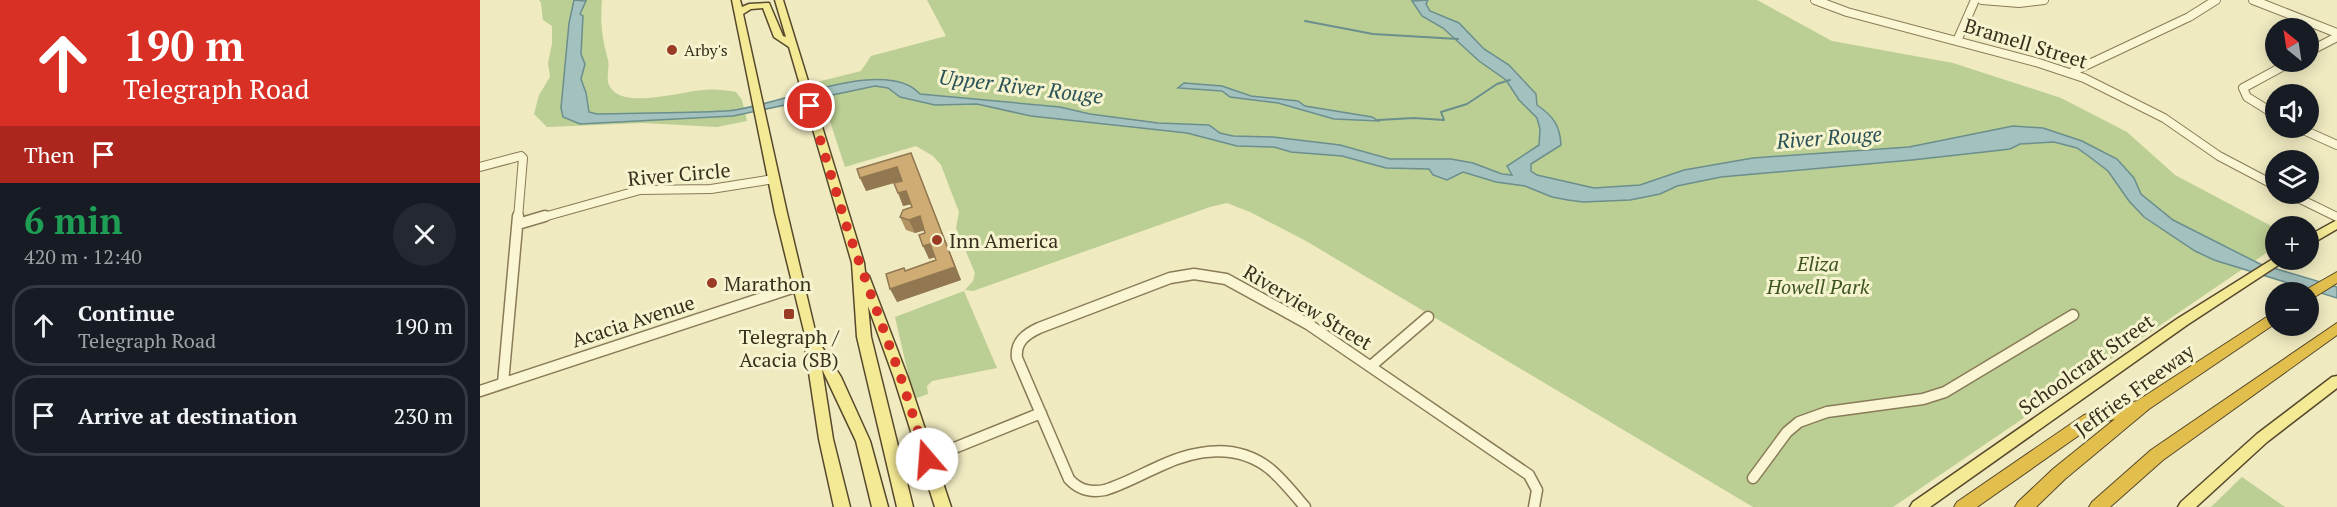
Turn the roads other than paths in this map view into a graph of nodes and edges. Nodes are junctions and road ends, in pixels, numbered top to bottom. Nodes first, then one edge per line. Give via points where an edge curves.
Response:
1 (736, 0) edge
2 (778, 0) edge
3 (1815, 0) edge
4 (1975, 0) edge
5 (1982, 0) edge
6 (2044, 0) edge
7 (2216, 0) edge
8 (2253, 0) edge
9 (738, 13) junction
10 (2337, 35) edge
11 (1957, 41) junction
12 (791, 45) junction
13 (2319, 46) edge
14 (2272, 72) edge
15 (2070, 73) junction
16 (2265, 108) edge
17 (2319, 137) edge
18 (2337, 145) edge
19 (480, 167) edge
20 (774, 179) junction
21 (2265, 180) edge
22 (2310, 204) edge
23 (2337, 217) edge
24 (518, 224) junction
25 (2337, 224) edge
26 (2319, 235) edge
27 (858, 263) junction
28 (2265, 269) edge
29 (2337, 277) edge
30 (798, 286) junction
31 (2319, 288) edge
32 (2073, 315) dead end
33 (1428, 317) dead end
34 (2265, 323) edge
35 (2337, 328) edge
36 (811, 339) junction
37 (1371, 366) junction
38 (2337, 381) edge
39 (503, 383) junction
40 (480, 391) edge
41 (2143, 405) junction
42 (1041, 413) junction
43 (927, 459) junction
44 (1753, 478) dead end
45 (2100, 505) edge
46 (842, 507) edge
47 (880, 507) edge
48 (905, 507) edge
49 (943, 507) edge
50 (1305, 507) edge
51 (1534, 507) edge
52 (1918, 507) edge
53 (1963, 507) edge
54 (2024, 507) edge
55 (2186, 507) edge

1 - 9 main road
2 - 12 main road
3 - 11 street, Bramell Street
4 - 11 street
5 - 6 street
7 - 15 street via 2189,17
8 - 10 street
9 - 12 main road via 749,7 766,6 779,37
9 - 20 main road
10 - 13 street
11 - 15 street, Bramell Street
12 - 27 main road
14 - 16 street via 2243,91
15 - 21 street, Bramell Street via 2152,111 2219,156
17 - 18 street
19 - 24 street via 523,158
20 - 24 street, River Circle via 711,189 640,190
20 - 30 main road
22 - 23 street
24 - 39 street
25 - 26 main road
27 - 43 main road
27 - 48 main road via 864,337
28 - 52 main road, Schoolcraft Street via 2182,322
29 - 31 highway
30 - 36 main road
30 - 39 street, Acacia Avenue
32 - 44 street via 1945,392 1923,399 1827,412 1799,422
33 - 37 street
34 - 41 highway, Jeffries Freeway
35 - 45 highway via 2165,449
36 - 46 main road via 826,439
36 - 47 main road via 834,377 863,441
37 - 42 street, Riverview Street via 1236,283 1207,274 1182,275 1039,328 1022,339 1016,354
37 - 51 street, Riverview Street via 1529,475 1538,493
38 - 55 main road via 2262,438
39 - 40 street, Acacia Avenue
41 - 53 highway via 2090,419
41 - 54 highway, Jeffries Freeway
42 - 43 street
42 - 50 street, Riverview Street via 1069,479 1083,490 1107,490 1189,454 1230,452 1263,463
43 - 49 main road

